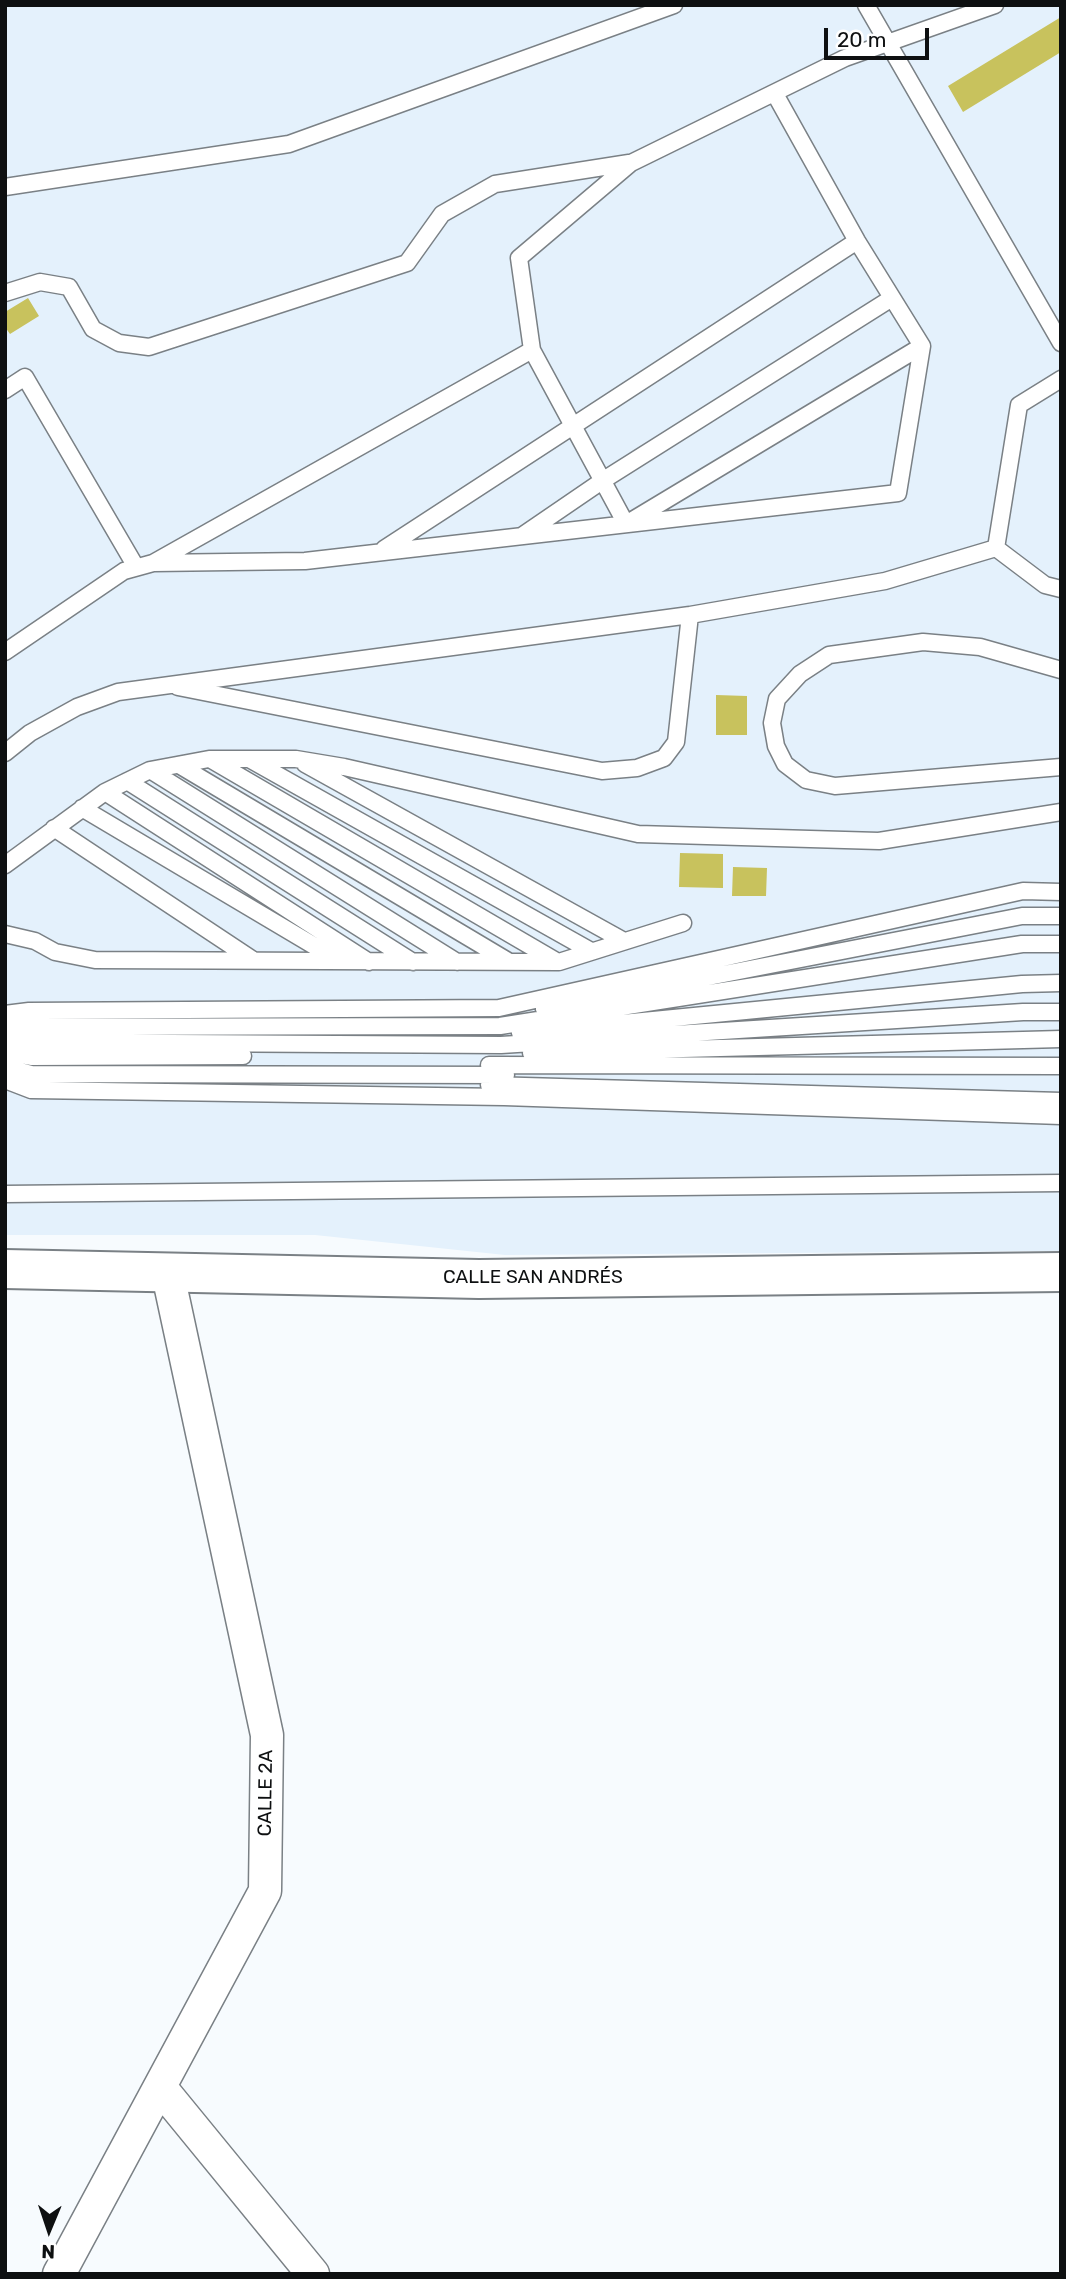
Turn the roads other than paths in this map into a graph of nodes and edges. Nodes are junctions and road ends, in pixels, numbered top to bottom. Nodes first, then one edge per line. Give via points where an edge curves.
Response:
1 (674, 5) edge
2 (866, 5) edge
3 (995, 5) edge
4 (888, 43) junction
5 (775, 94) junction
6 (631, 163) junction
7 (5, 187) edge
8 (857, 241) junction
9 (5, 293) edge
10 (892, 298) junction
11 (1061, 343) edge
12 (922, 346) junction
13 (532, 350) junction
14 (1061, 379) edge
15 (5, 390) edge
16 (573, 427) junction
17 (602, 481) junction
18 (626, 524) junction
19 (522, 536) junction
20 (996, 548) junction
21 (381, 552) junction
22 (145, 565) junction
23 (1061, 589) edge
24 (690, 614) junction
25 (5, 652) edge
26 (1061, 670) edge
27 (166, 684) junction
28 (5, 753) edge
29 (247, 758) junction
30 (209, 759) junction
31 (296, 759) junction
32 (179, 765) junction
33 (1061, 767) edge
34 (150, 771) junction
35 (127, 781) junction
36 (105, 792) junction
37 (82, 808) junction
38 (1061, 812) edge
39 (54, 828) junction
40 (5, 865) edge
41 (1061, 892) edge
42 (1061, 915) edge
43 (683, 923) dead end
44 (5, 934) edge
45 (624, 941) junction
46 (1061, 944) edge
47 (591, 951) junction
48 (253, 960) junction
49 (340, 961) junction
50 (369, 962) junction
51 (413, 962) junction
52 (457, 962) junction
53 (510, 962) junction
54 (559, 962) junction
55 (1061, 983) edge
56 (1061, 1012) edge
57 (5, 1014) edge
58 (5, 1021) edge
59 (5, 1027) edge
60 (5, 1035) edge
61 (1061, 1039) edge
62 (5, 1042) edge
63 (5, 1052) edge
64 (5, 1059) edge
65 (1061, 1066) edge
66 (5, 1067) edge
67 (5, 1074) edge
68 (5, 1080) edge
69 (1061, 1091) edge
70 (1061, 1101) edge
71 (1061, 1116) edge
72 (1061, 1183) edge
73 (5, 1194) edge
74 (5, 1269) edge
75 (167, 1270) junction
76 (1061, 1272) edge
77 (160, 2087) junction
78 (59, 2274) edge
79 (313, 2274) edge

1 - 7 lane via 289,144
2 - 4 lane
3 - 4 lane
4 - 5 lane via 845,58
4 - 11 lane
5 - 6 lane
5 - 8 lane
6 - 9 lane via 495,184 442,214 407,263 149,347 119,343 93,329 69,287 40,282
6 - 13 lane via 519,258
8 - 10 lane
8 - 16 lane
10 - 12 lane
10 - 17 lane
12 - 18 lane
12 - 18 lane via 898,493
13 - 16 lane
13 - 22 lane
14 - 20 lane via 1019,405
15 - 22 lane via 25,377
16 - 17 lane
16 - 21 lane
17 - 18 lane
17 - 19 lane
18 - 19 lane
19 - 21 lane
20 - 23 lane via 1045,585
20 - 24 lane via 885,581
21 - 22 lane via 305,561
22 - 25 lane via 124,571
24 - 27 lane
24 - 27 lane via 676,742 664,758 637,768 602,771
26 - 33 lane via 980,647 923,642 829,655 800,674 777,699 772,723 785,764 806,780 835,786
27 - 28 lane via 118,692 77,707
29 - 30 lane
29 - 31 lane
29 - 47 lane
30 - 32 lane
30 - 54 lane
31 - 38 lane via 638,834 879,841
31 - 45 lane
32 - 34 lane
32 - 53 lane
34 - 35 lane
34 - 52 lane
35 - 36 lane
35 - 51 lane
36 - 37 lane
36 - 50 lane
37 - 39 lane
37 - 49 lane
39 - 40 lane
39 - 48 lane
41 - 57 lane via 1023,891 499,1008
42 - 58 lane via 1022,916 500,1018
43 - 45 lane
44 - 48 lane via 35,941 54,952 95,960
45 - 47 lane
46 - 59 lane via 1022,944 500,1026
47 - 54 lane
48 - 49 lane
49 - 50 lane
50 - 51 lane
51 - 52 lane
52 - 53 lane
53 - 54 lane
55 - 60 lane via 501,1035
56 - 62 lane via 501,1045
61 - 63 lane via 502,1054 31,1057
64 - 65 lane via 31,1065
66 - 69 lane via 31,1074 503,1075
67 - 70 lane via 32,1083 503,1086
68 - 71 lane via 32,1090 504,1097
72 - 73 lane
74 - 75 street, CALLE SAN ANDRÉS
75 - 76 street, CALLE SAN ANDRÉS via 479,1279
75 - 77 street, CALLE 2A via 267,1735 265,1891
77 - 78 street, CALLE 2A
77 - 79 street

